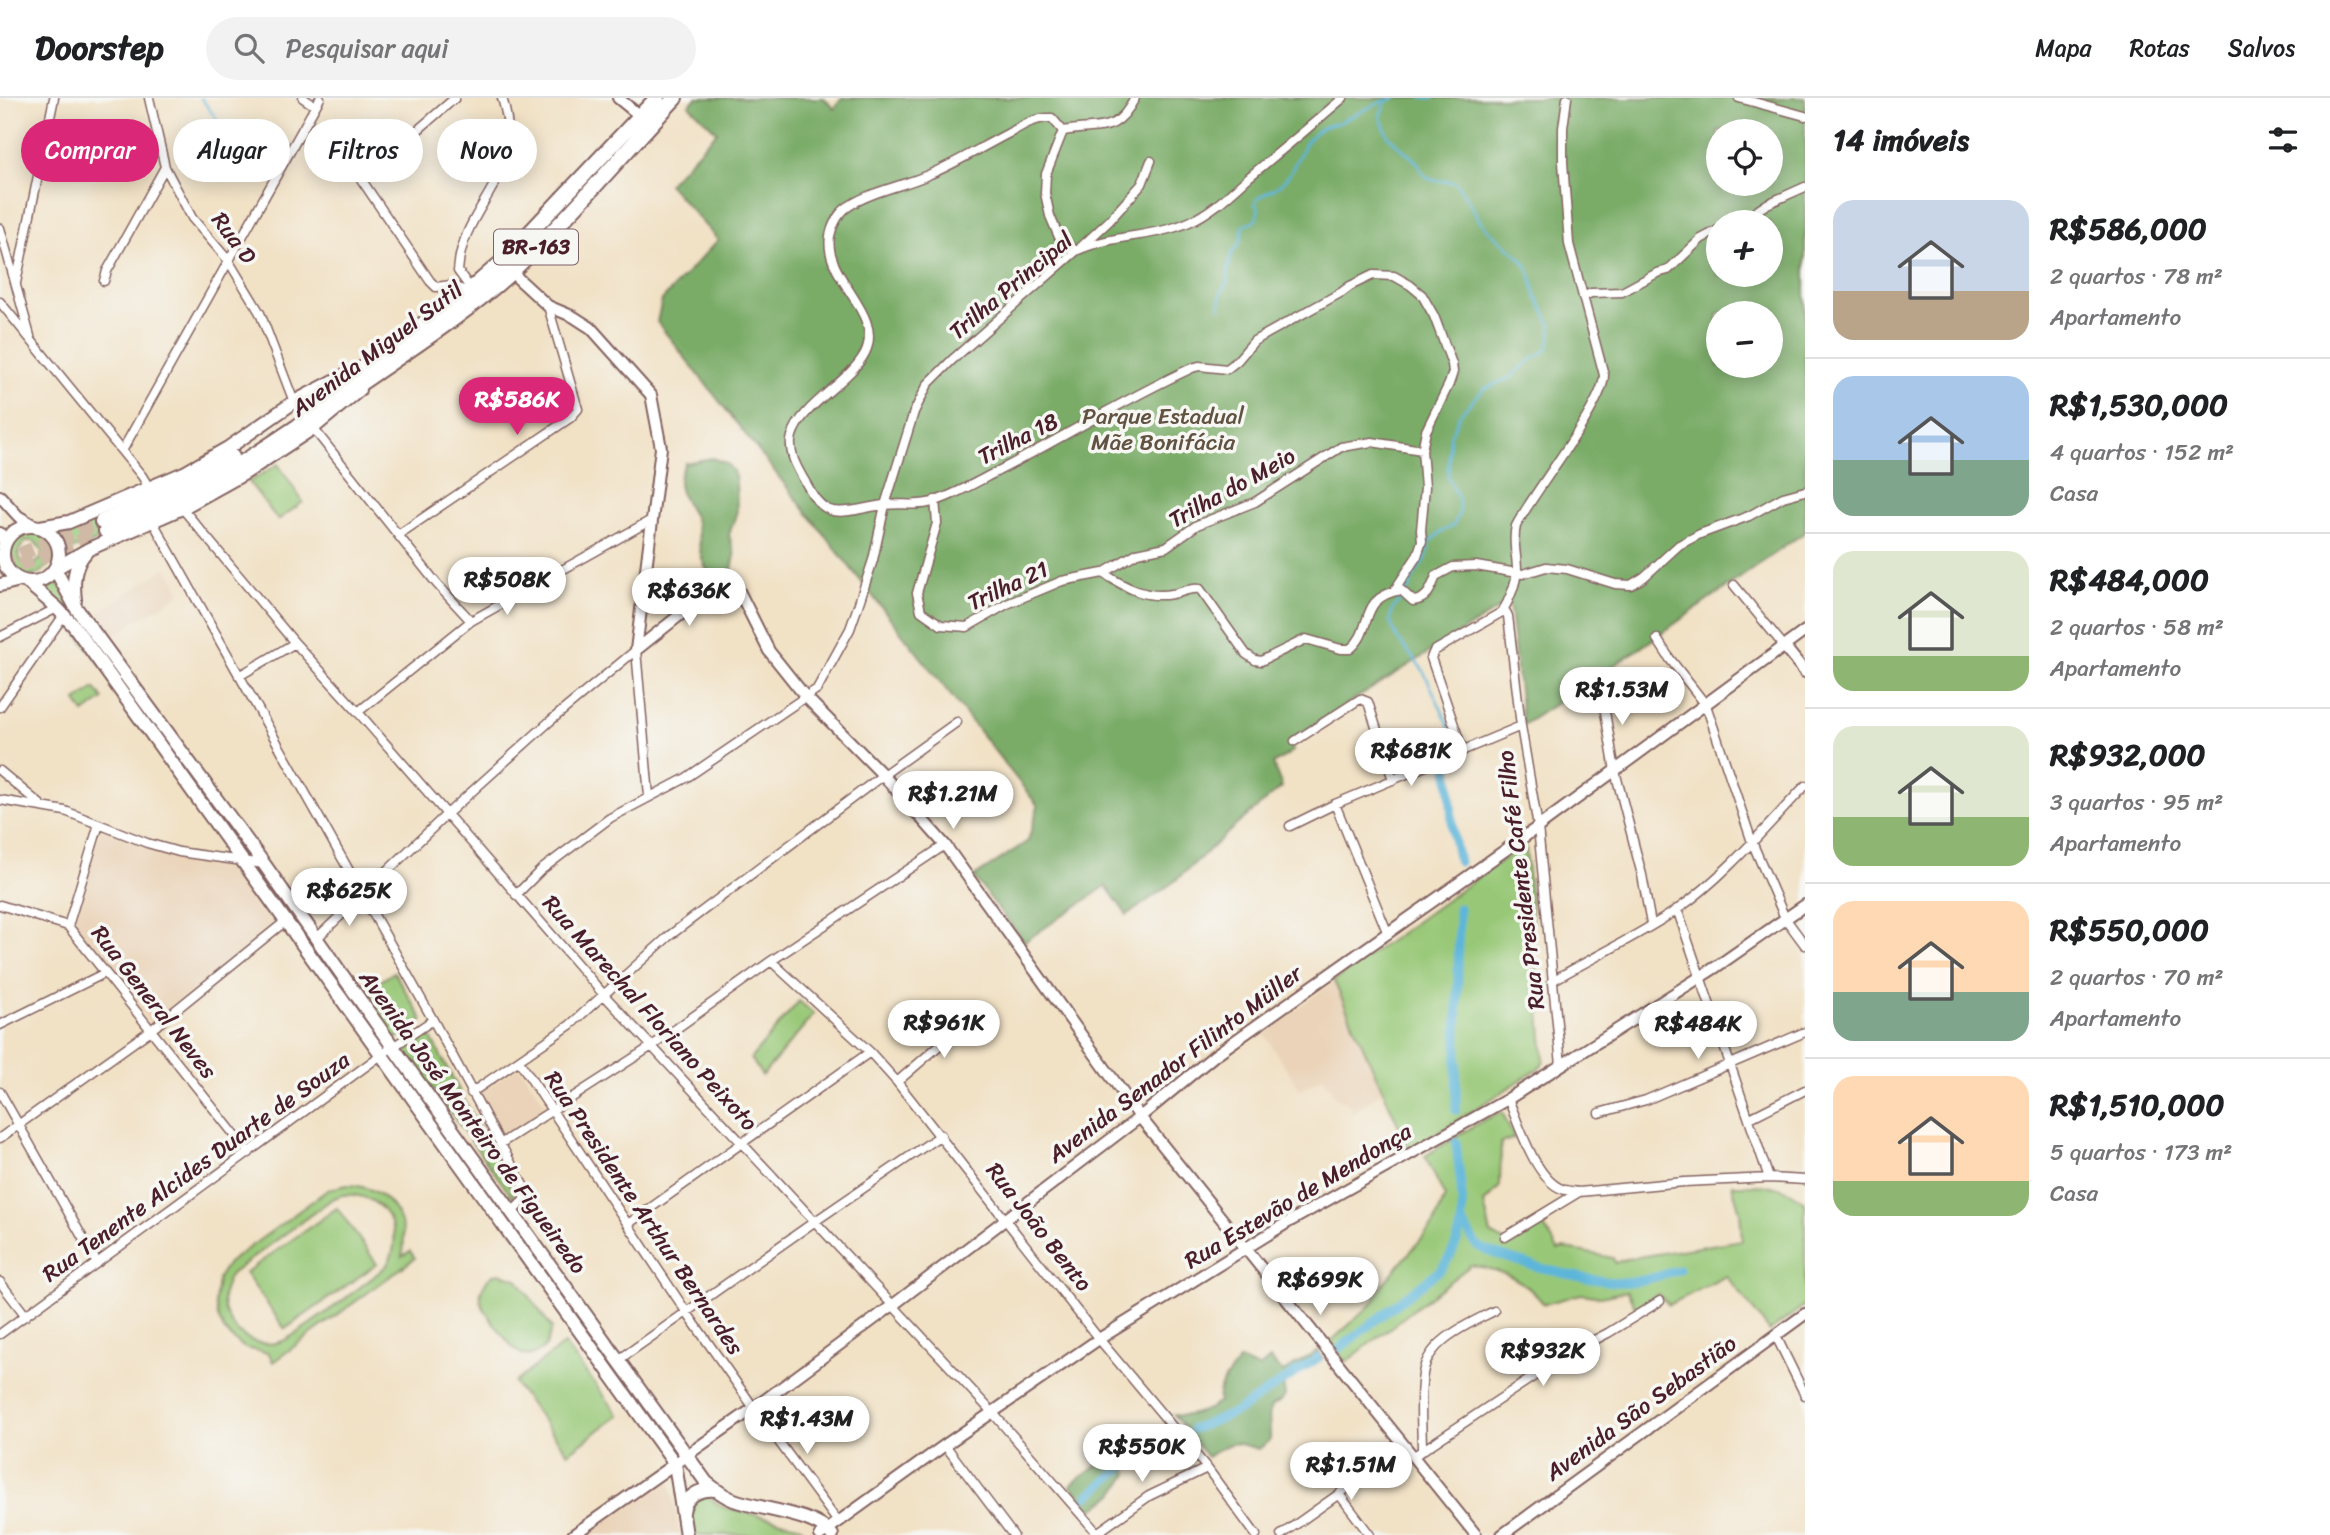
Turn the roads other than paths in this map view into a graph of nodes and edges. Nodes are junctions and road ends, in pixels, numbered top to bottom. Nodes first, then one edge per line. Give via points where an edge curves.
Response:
1 (46, 98) edge
2 (54, 98) edge
3 (149, 98) edge
4 (303, 98) edge
5 (320, 98) edge
6 (455, 98) edge
7 (502, 98) edge
8 (618, 98) edge
9 (657, 98) edge
10 (675, 98) edge
11 (1135, 98) edge
12 (1343, 98) edge
13 (1567, 98) edge
14 (1739, 98) edge
15 (315, 106) junction
16 (51, 116) junction
17 (640, 116) junction
18 (1805, 116) edge
19 (1063, 131) junction
20 (1150, 161) dead end
21 (165, 167) junction
22 (1805, 187) edge
23 (1759, 210) edge
24 (0, 228) edge
25 (1706, 237) edge
26 (1076, 251) junction
27 (228, 260) junction
28 (458, 271) junction
29 (511, 272) junction
30 (104, 281) dead end
31 (16, 283) junction
32 (451, 285) junction
33 (469, 290) junction
34 (1583, 297) junction
35 (0, 303) edge
36 (548, 306) junction
37 (30, 338) junction
38 (373, 368) junction
39 (294, 402) junction
40 (313, 428) junction
41 (1422, 450) junction
42 (122, 451) junction
43 (150, 489) junction
44 (1805, 491) edge
45 (0, 496) edge
46 (935, 500) junction
47 (886, 505) junction
48 (182, 508) junction
49 (653, 518) junction
50 (153, 523) junction
51 (104, 526) tunnel mouth
52 (38, 527) junction
53 (398, 535) junction
54 (2, 543) edge
55 (89, 549) junction
56 (55, 568) junction
57 (1103, 573) junction
58 (1517, 574) junction
59 (23, 581) junction
60 (0, 585) edge
61 (1734, 585) dead end
62 (1398, 590) junction
63 (76, 608) junction
64 (60, 611) junction
65 (1502, 612) junction
66 (471, 621) junction
67 (1805, 631) edge
68 (0, 637) edge
69 (1657, 639) dead end
70 (295, 643) junction
71 (1784, 646) junction
72 (636, 650) junction
73 (1805, 672) edge
74 (239, 676) junction
75 (1601, 688) dead end
76 (805, 696) junction
77 (1706, 705) junction
78 (0, 707) edge
79 (358, 712) junction
80 (957, 722) dead end
81 (1521, 726) junction
82 (1295, 741) dead end
83 (1463, 751) junction
84 (0, 771) edge
85 (1615, 771) junction
86 (883, 775) junction
87 (1393, 780) junction
88 (1805, 786) edge
89 (649, 796) junction
90 (0, 800) edge
91 (1335, 804) junction
92 (41, 805) junction
93 (447, 814) junction
94 (99, 824) junction
95 (1290, 827) dead end
96 (1538, 827) junction
97 (1752, 842) junction
98 (945, 845) junction
99 (243, 862) junction
100 (264, 864) junction
101 (363, 895) junction
102 (516, 895) junction
103 (0, 905) edge
104 (1805, 905) edge
105 (1677, 909) junction
106 (1785, 918) junction
107 (287, 920) junction
108 (1651, 924) junction
109 (68, 926) junction
110 (1388, 934) junction
111 (316, 939) junction
112 (1805, 945) edge
113 (771, 961) junction
114 (104, 973) junction
115 (1700, 977) junction
116 (1552, 981) junction
117 (605, 996) junction
118 (976, 1019) dead end
119 (433, 1020) junction
120 (0, 1025) edge
121 (151, 1030) junction
122 (1805, 1032) edge
123 (652, 1046) junction
124 (393, 1047) junction
125 (870, 1052) junction
126 (381, 1055) junction
127 (519, 1061) junction
128 (1730, 1063) junction
129 (1561, 1065) junction
130 (897, 1082) junction
131 (1805, 1090) edge
132 (0, 1092) edge
133 (471, 1093) junction
134 (1508, 1099) junction
135 (552, 1111) junction
136 (1599, 1113) dead end
137 (1140, 1116) junction
138 (1749, 1118) junction
139 (20, 1124) junction
140 (940, 1135) junction
141 (0, 1138) edge
142 (742, 1142) junction
143 (500, 1144) junction
144 (249, 1153) junction
145 (1769, 1178) junction
146 (1804, 1183) edge
147 (1579, 1192) junction
148 (512, 1212) junction
149 (1006, 1220) junction
150 (814, 1222) junction
151 (628, 1224) junction
152 (1505, 1237) dead end
153 (1246, 1249) junction
154 (97, 1263) junction
155 (0, 1282) edge
156 (1660, 1301) dead end
157 (892, 1305) junction
158 (1494, 1311) dead end
159 (687, 1313) junction
160 (1805, 1314) edge
161 (26, 1316) junction
162 (0, 1334) edge
163 (1776, 1336) junction
164 (1099, 1339) junction
165 (617, 1361) junction
166 (1805, 1395) edge
167 (754, 1408) junction
168 (992, 1412) junction
169 (1401, 1441) junction
170 (945, 1445) junction
171 (1418, 1454) junction
172 (680, 1460) junction
173 (1207, 1468) junction
174 (716, 1490) junction
175 (1339, 1494) junction
176 (683, 1516) junction
177 (829, 1530) edge
178 (1098, 1534) edge
179 (573, 1535) edge
180 (686, 1535) edge
181 (1013, 1535) edge
182 (1256, 1535) edge
183 (1281, 1535) edge
184 (1370, 1535) edge
185 (1476, 1535) edge
186 (1502, 1535) edge

1 - 16 street
2 - 16 street
3 - 21 street, Rua D
4 - 15 street
5 - 15 street
6 - 32 street via 361,179 430,281 436,287
7 - 28 street via 507,126 505,162 471,227
8 - 17 street
9 - 17 highway, Avenida Miguel Sutil / BR-163
10 - 29 highway, Avenida Miguel Sutil / BR-163
11 - 19 street via 1120,121
12 - 26 street, Trilha Principal via 1190,222
13 - 34 street via 1563,128 1567,234
14 - 18 street
15 - 27 street
16 - 31 street
17 - 33 highway, Avenida Miguel Sutil / BR-163
19 - 26 street via 1046,174 1045,193 1059,236
19 - 47 street, Trilha 18 via 1057,121 1042,117 930,174 848,206 833,224 830,252 843,284 862,312 869,341 859,362 796,427 790,446 822,506 834,511
20 - 26 street via 1142,184
21 - 27 street, Rua D via 192,218
21 - 30 street
22 - 23 street
24 - 31 street
25 - 34 street via 1668,270 1622,292
26 - 47 street, Trilha Principal via 928,384 914,412
27 - 39 street, Rua D via 260,313
27 - 42 street
28 - 32 street
28 - 33 street
29 - 36 street
29 - 38 highway, Avenida Miguel Sutil / BR-163 via 469,309
31 - 37 street
32 - 33 street
33 - 38 highway, Avenida Miguel Sutil / BR-163
34 - 58 street via 1604,383 1516,526
35 - 37 street
36 - 49 street via 591,328 651,395 661,448
36 - 53 street via 578,409
37 - 42 street
38 - 39 main road, Avenida Miguel Sutil / BR-163
38 - 40 main road, Avenida Miguel Sutil / BR-163 via 347,402
38 - 51 highway, BR-163 via 236,455
39 - 43 main road, Avenida Miguel Sutil / BR-163 via 208,460
40 - 48 main road, Avenida Miguel Sutil / BR-163
40 - 53 street
41 - 46 street, Trilha 18 via 1453,372 1448,351 1422,295 1394,276 1373,275 1254,341 1227,369 1192,368
41 - 57 street, Trilha do Meio via 1372,442 1341,447 1255,502 1197,525 1166,547 1137,553
41 - 62 street via 1422,541
42 - 43 street
43 - 52 main road, Avenida Miguel Sutil / BR-163 via 69,522
44 - 58 street via 1783,496 1749,516 1679,545 1631,585 1567,569 1546,567
45 - 52 street via 11,510
46 - 47 street, Trilha 18
46 - 57 street, Trilha 21 via 937,523 917,593 921,611 941,625 967,627 1062,581
47 - 76 street, Trilha Principal via 850,629 821,683
48 - 50 main road, Avenida Miguel Sutil / BR-163
48 - 70 street, Rua Marechal Floriano Peixoto
49 - 66 street
49 - 72 street
50 - 55 main road, Avenida Miguel Sutil / BR-163
50 - 74 street
52 - 54 main road, BR-163 via 18,529
52 - 56 main road via 57,544
53 - 66 street
54 - 59 main road, BR-163 via 5,566
55 - 56 main road, Avenida Miguel Sutil / BR-163
55 - 63 main road via 77,566
56 - 59 main road, BR-163 via 40,581
56 - 63 main road, Avenida José Monteiro de Figueiredo
57 - 62 street via 1140,593 1157,596 1200,589 1255,660 1307,639 1350,649 1360,638 1377,599
58 - 62 street via 1453,567 1436,576 1428,594 1419,601
58 - 65 street
59 - 60 main road, BR-163
59 - 64 main road, Avenida José Monteiro de Figueiredo
61 - 71 street
63 - 100 main road, Avenida José Monteiro de Figueiredo
64 - 68 street
64 - 78 street
64 - 99 main road, Avenida José Monteiro de Figueiredo
65 - 81 street, Rua Presidente Café Filho via 1508,616
65 - 83 street via 1434,651 1431,658
66 - 79 street
67 - 71 street, Avenida Senador Filinto Müller
69 - 77 street
70 - 74 street
70 - 79 street, Rua Marechal Floriano Peixoto
71 - 73 street
71 - 77 street, Avenida Senador Filinto Müller
72 - 76 street via 715,587 730,582 736,585 769,651
72 - 89 street
72 - 93 street
74 - 101 street
75 - 85 street
76 - 86 street
76 - 89 street, Trilha Principal via 686,778
77 - 85 street, Avenida Senador Filinto Müller
77 - 97 street
79 - 93 street, Rua Marechal Floriano Peixoto
80 - 86 street
81 - 83 street
81 - 96 street, Rua Presidente Café Filho
82 - 87 street via 1365,700
83 - 87 street
84 - 92 street
85 - 96 street, Avenida Senador Filinto Müller
85 - 108 street
86 - 98 street
86 - 117 street via 669,936
87 - 91 street
88 - 97 street
89 - 102 street, Trilha Principal via 588,834
90 - 92 street
91 - 95 street
91 - 110 street
92 - 94 street
93 - 101 street
93 - 102 street, Rua Marechal Floriano Peixoto
94 - 99 street via 167,849
94 - 109 street, Rua General Neves
96 - 110 street, Avenida Senador Filinto Müller
96 - 116 street, Rua Presidente Café Filho
97 - 105 street
97 - 106 street
98 - 113 street
98 - 137 street
99 - 100 street
99 - 107 main road, Avenida José Monteiro de Figueiredo
100 - 111 main road, Avenida José Monteiro de Figueiredo
101 - 111 street
101 - 119 street
102 - 117 street, Rua Marechal Floriano Peixoto
103 - 109 street
104 - 106 street, Rua Estevão de Mendonça
105 - 108 street
105 - 115 street
106 - 112 street
106 - 115 street, Rua Estevão de Mendonça
107 - 121 street
107 - 126 main road, Avenida José Monteiro de Figueiredo
108 - 116 street
109 - 114 street, Rua General Neves
110 - 137 street, Avenida Senador Filinto Müller via 1215,1055
111 - 124 main road, Avenida José Monteiro de Figueiredo
113 - 123 street
113 - 125 street, Rua João Bento
114 - 120 street
114 - 121 street, Rua General Neves
115 - 128 street
115 - 129 street, Rua Estevão de Mendonça
116 - 129 street, Rua Presidente Café Filho
117 - 123 street, Rua Marechal Floriano Peixoto
117 - 127 street
118 - 130 street
119 - 124 street, Rua Tenente Alcides Duarte de Souza
119 - 133 street
121 - 139 street
121 - 144 street, Rua General Neves
122 - 128 street
123 - 135 street
123 - 142 street, Rua Marechal Floriano Peixoto
124 - 126 street, Rua Tenente Alcides Duarte de Souza
124 - 148 main road, Avenida José Monteiro de Figueiredo
125 - 130 street, Rua João Bento
125 - 142 street
126 - 144 street, Rua Tenente Alcides Duarte de Souza
126 - 172 main road, Avenida José Monteiro de Figueiredo
127 - 133 street
127 - 135 street, Rua Presidente Arthur Bernardes
128 - 136 street via 1646,1100
128 - 138 street
129 - 134 street, Rua Estevão de Mendonça
130 - 140 street, Rua João Bento
131 - 138 street
132 - 139 street
133 - 143 street
134 - 147 street via 1547,1178 1562,1189
134 - 153 street, Rua Estevão de Mendonça
135 - 143 street
135 - 151 street, Rua Presidente Arthur Bernardes
137 - 149 street, Avenida Senador Filinto Müller
137 - 153 street
138 - 145 street
139 - 141 street
139 - 154 street
140 - 149 street, Rua João Bento
140 - 150 street
142 - 150 street, Rua Marechal Floriano Peixoto
142 - 151 street
143 - 148 street via 525,1192 523,1203
144 - 154 street, Rua Tenente Alcides Duarte de Souza
145 - 146 street
145 - 147 street
147 - 152 street
148 - 165 main road, Avenida José Monteiro de Figueiredo
149 - 157 street, Avenida Senador Filinto Müller
149 - 164 street, Rua João Bento
150 - 157 street, Rua Marechal Floriano Peixoto
150 - 159 street
151 - 159 street, Rua Presidente Arthur Bernardes
153 - 164 street, Rua Estevão de Mendonça
153 - 169 street
154 - 161 street, Rua Tenente Alcides Duarte de Souza
155 - 161 street
156 - 171 street via 1569,1353
157 - 167 street, Avenida Senador Filinto Müller
157 - 168 street, Rua Marechal Floriano Peixoto
158 - 171 street via 1439,1345 1428,1360 1423,1373
159 - 165 street
159 - 167 street, Rua Presidente Arthur Bernardes
160 - 163 street, Avenida São Sebastião
161 - 162 street, Rua Tenente Alcides Duarte de Souza
163 - 166 street
163 - 186 street, Avenida São Sebastião
164 - 168 street, Rua Estevão de Mendonça
164 - 173 street, Rua João Bento
165 - 172 main road, Avenida José Monteiro de Figueiredo
167 - 172 street, Avenida Senador Filinto Müller
167 - 177 street, Rua Presidente Arthur Bernardes
168 - 170 street, Rua Estevão de Mendonça
168 - 178 street, Rua Marechal Floriano Peixoto
169 - 171 street
169 - 175 street
170 - 177 street, Rua Estevão de Mendonça
170 - 181 street
171 - 185 street
172 - 174 main road, Avenida José Monteiro de Figueiredo
172 - 176 main road
172 - 179 street, Avenida Senador Filinto Müller
173 - 178 street via 1149,1496
173 - 182 street, Rua João Bento
174 - 176 main road via 702,1490 688,1499
174 - 177 main road
175 - 183 street
175 - 184 street
176 - 180 main road

